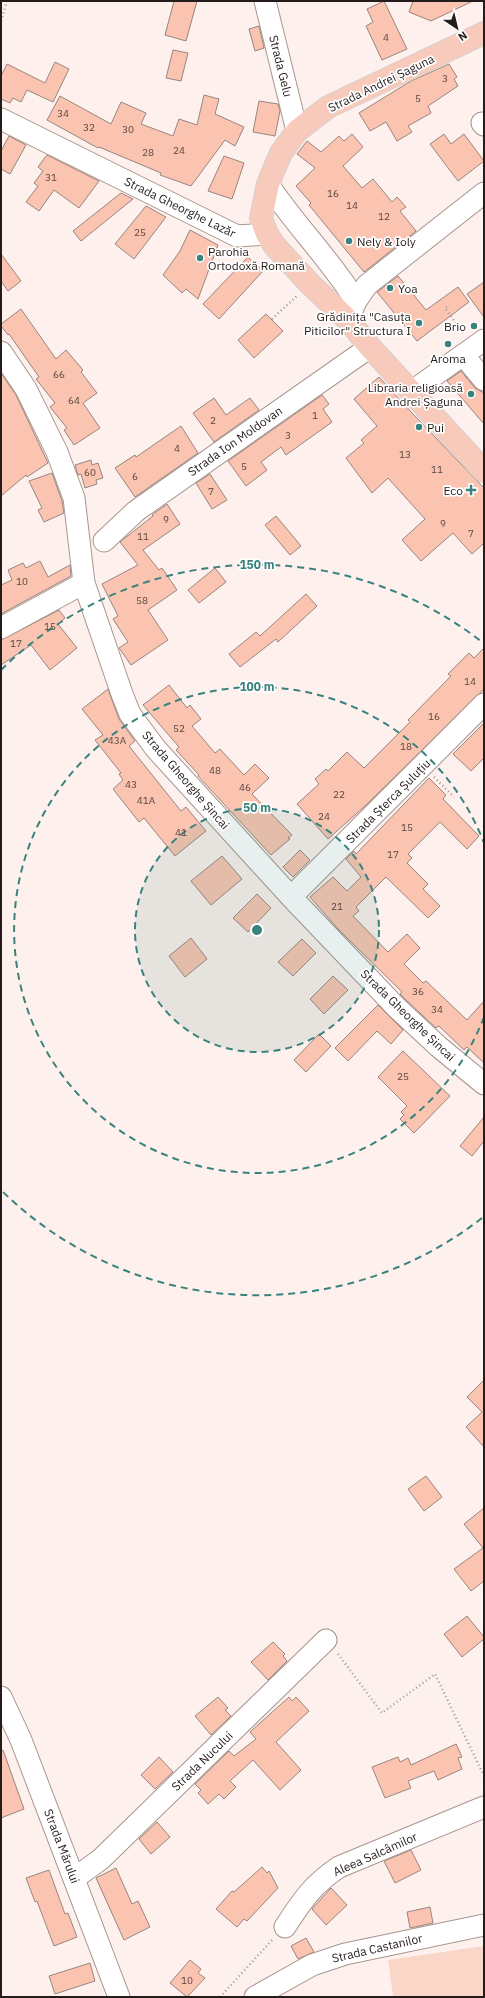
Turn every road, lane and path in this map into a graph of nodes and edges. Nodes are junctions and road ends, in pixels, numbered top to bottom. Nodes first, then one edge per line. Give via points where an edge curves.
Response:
1 (7, 1) edge
2 (265, 1) edge
3 (1, 21) edge
4 (484, 33) edge
5 (1, 119) edge
6 (297, 131) junction
7 (268, 184) junction
8 (484, 193) edge
9 (266, 234) junction
10 (295, 298) dead end
11 (447, 307) dead end
12 (352, 310) junction
13 (272, 319) dead end
14 (370, 347) junction
15 (474, 347) edge
16 (1, 352) edge
17 (484, 380) edge
18 (411, 392) junction
19 (484, 470) edge
20 (104, 541) dead end
21 (84, 583) junction
22 (1, 628) edge
23 (484, 704) edge
24 (423, 766) junction
25 (454, 797) dead end
26 (291, 897) junction
27 (484, 1084) edge
28 (326, 1640) joint
29 (1, 1697) edge
30 (484, 1776) edge
31 (484, 1807) edge
32 (75, 1878) junction
33 (484, 1925) edge
34 (285, 1927) joint
35 (119, 1997) edge
36 (220, 1997) edge
37 (255, 1997) edge

1 - 3 path
2 - 6 street, Strada Gelu
4 - 6 main road, Strada Andrei Șaguna via 328,107
5 - 9 street, Strada Gheorghe Lazăr via 237,236
6 - 7 main road, Strada Andrei Șaguna via 281,153
7 - 9 main road, Strada Andrei Șaguna via 261,218
7 - 12 street via 283,207 347,286
8 - 12 street via 372,281
9 - 12 main road via 310,284
10 - 13 path
11 - 15 path
12 - 14 main road
14 - 18 main road
14 - 20 street, Strada Ion Moldovan via 136,511
15 - 17 street
15 - 18 street
16 - 21 street, Strada Gheorghe Șincai via 26,390 65,471 74,498
18 - 19 main road
21 - 22 street
21 - 26 street, Strada Gheorghe Șincai via 130,714 156,749
23 - 24 street, Strada Șterca Șuluțiu
24 - 25 path
24 - 26 street, Strada Șterca Șuluțiu
26 - 27 street, Strada Gheorghe Șincai via 397,1008
28 - 30 path via 382,1713 435,1674
28 - 32 street, Strada Nucului via 101,1859
29 - 32 street, Strada Mărului via 21,1740
31 - 34 street, Aleea Salcâmilor via 339,1867 309,1892
32 - 35 street, Strada Mărului
33 - 37 street, Strada Castanilor via 346,1954 312,1965
34 - 36 path

